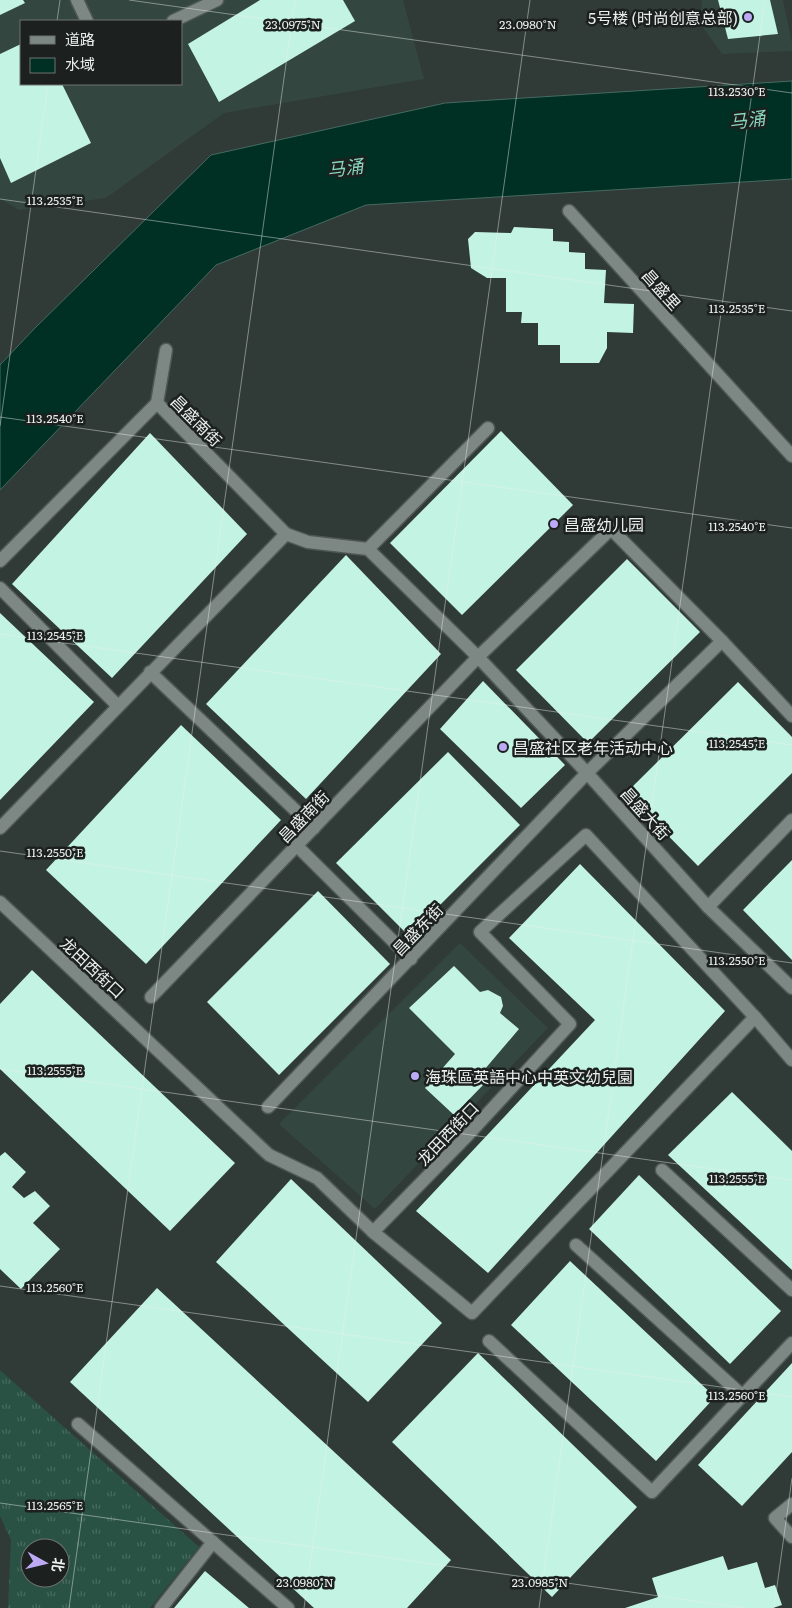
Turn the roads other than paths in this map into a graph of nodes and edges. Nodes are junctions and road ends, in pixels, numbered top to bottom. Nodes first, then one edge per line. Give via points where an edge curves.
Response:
1 (77, 0) edge
2 (217, 0) edge
3 (87, 20) edge
4 (175, 20) edge
5 (569, 211) dead end
6 (166, 350) dead end
7 (157, 403) junction
8 (488, 428) dead end
9 (792, 456) edge
10 (286, 534) junction
11 (368, 549) junction
12 (0, 561) edge
13 (0, 588) edge
14 (722, 641) junction
15 (478, 657) junction
16 (150, 672) junction
17 (118, 706) junction
18 (792, 716) edge
19 (588, 773) junction
20 (792, 820) edge
21 (0, 828) edge
22 (314, 828) junction
23 (297, 846) junction
24 (0, 902) edge
25 (708, 907) junction
26 (411, 959) junction
27 (792, 988) edge
28 (151, 996) dead end
29 (755, 1017) junction
30 (792, 1060) edge
31 (268, 1107) dead end
32 (662, 1170) dead end
33 (373, 1232) junction
34 (576, 1245) dead end
35 (792, 1290) edge
36 (489, 1341) dead end
37 (792, 1343) edge
38 (743, 1396) junction
39 (78, 1424) dead end
40 (792, 1504) edge
41 (792, 1536) edge
42 (212, 1542) junction
43 (161, 1608) edge
44 (288, 1608) edge

1 - 3 street
2 - 4 street
5 - 9 street, 昌盛里
6 - 7 street
7 - 10 street, 昌盛南街
7 - 12 street, 昌盛南街
8 - 11 street
10 - 11 street via 308,542
10 - 16 street
11 - 15 street
13 - 17 street
14 - 15 street, 昌盛南街 via 611,529
14 - 18 street
14 - 19 street, 昌盛东街
15 - 19 street, 昌盛大街
15 - 22 street, 昌盛南街
16 - 17 street
16 - 22 street
17 - 21 street
19 - 25 street, 昌盛大街
19 - 26 street, 昌盛东街
20 - 25 street
22 - 23 street, 昌盛南街
23 - 26 street
23 - 28 street, 昌盛南街
24 - 33 street, 龙田西街口 via 269,1155 317,1178
25 - 27 street, 昌盛大街
26 - 31 street, 昌盛东街
29 - 30 street, 龙田西街口
29 - 33 street via 472,1313
29 - 33 street, 龙田西街口 via 586,835 480,932 570,1024
32 - 35 street
34 - 38 street
36 - 38 street via 652,1492
37 - 38 street
39 - 42 street
40 - 41 street via 775,1518
42 - 43 street
42 - 44 street

